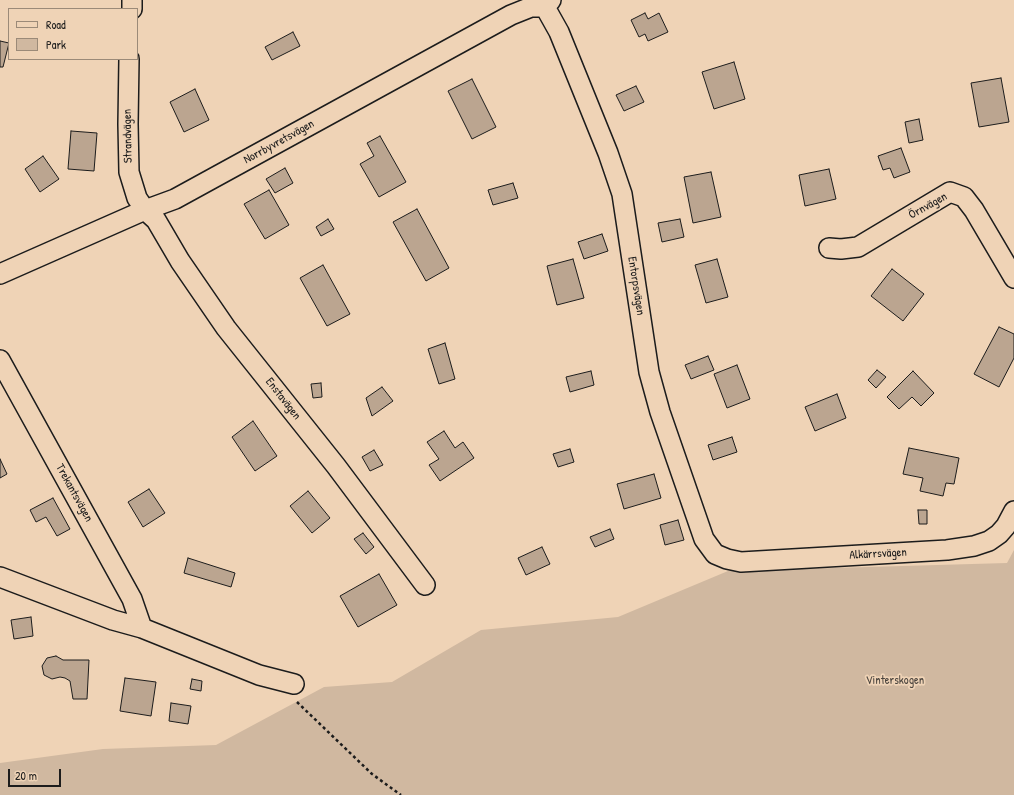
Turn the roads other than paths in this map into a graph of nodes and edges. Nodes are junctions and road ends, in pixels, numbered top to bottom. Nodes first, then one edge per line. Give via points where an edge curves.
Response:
1 (548, 4) edge
2 (129, 60) edge
3 (145, 210) junction
4 (829, 248) dead end
5 (0, 274) edge
6 (1014, 278) edge
7 (0, 360) edge
8 (1014, 511) edge
9 (727, 559) joint
10 (0, 577) edge
11 (425, 585) dead end
12 (142, 628) junction
13 (294, 692) road end

1 - 3 street, Norrbyvretsvägen via 511,15 175,199
1 - 9 street, Entorpsvägen via 622,194 649,372 660,412 704,539 715,554
2 - 3 street, Strandvägen via 129,172 137,198
3 - 5 street, Norrbyvretsvägen
3 - 11 street, Enstavägen via 156,220 180,261 226,328 336,466
4 - 6 street, Örnvägen via 858,246 950,192 964,197 974,210
7 - 12 street, Trekantsvägen via 132,599
8 - 9 street, Alkärrsvägen via 999,534 989,542 974,546 947,550 741,562
10 - 12 street via 113,620
12 - 13 street via 260,675

